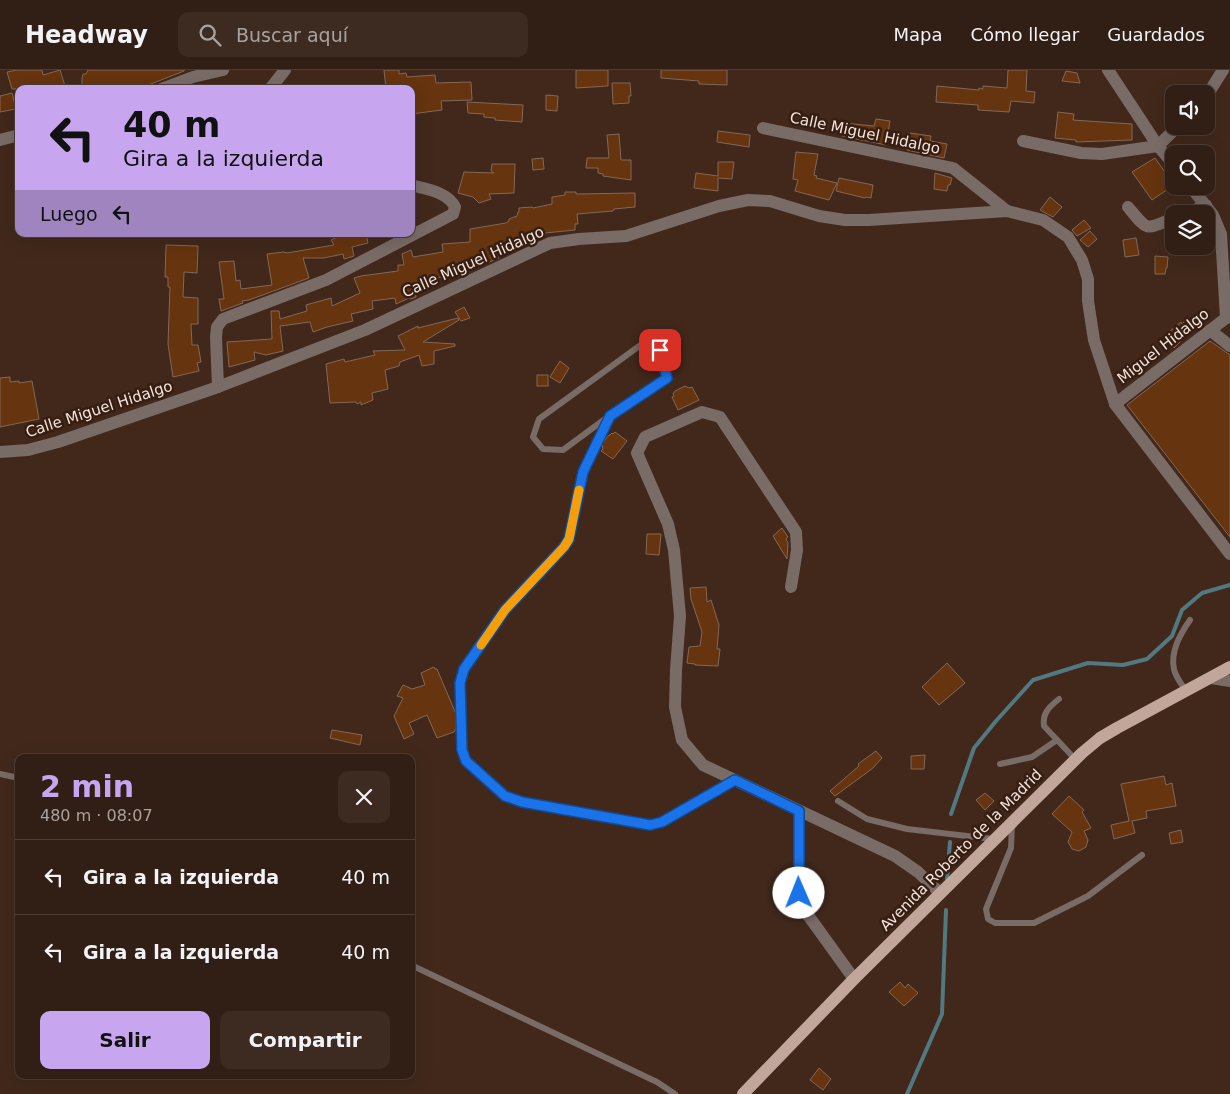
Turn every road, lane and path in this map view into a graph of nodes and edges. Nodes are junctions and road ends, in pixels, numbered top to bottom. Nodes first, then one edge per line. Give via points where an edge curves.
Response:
1 (224, 70) edge
2 (286, 70) edge
3 (1108, 70) edge
4 (1223, 70) edge
5 (172, 85) edge
6 (273, 85) edge
7 (1214, 85) edge
8 (763, 128) dead end
9 (1169, 135) edge
10 (15, 136) edge
11 (0, 140) edge
12 (1023, 141) dead end
13 (1158, 146) junction
14 (1165, 155) edge
15 (415, 186) edge
16 (1198, 195) edge
17 (1206, 205) edge
18 (1128, 207) dead end
19 (1007, 211) junction
20 (1215, 220) edge
21 (1165, 222) edge
22 (415, 234) edge
23 (409, 237) edge
24 (1228, 316) edge
25 (1210, 330) junction
26 (1230, 346) edge
27 (218, 387) junction
28 (1115, 404) junction
29 (610, 416) junction
30 (0, 452) edge
31 (1230, 554) edge
32 (791, 587) dead end
33 (1190, 620) dead end
34 (1230, 667) edge
35 (1212, 678) junction
36 (1230, 681) edge
37 (1186, 691) junction
38 (1059, 699) dead end
39 (1056, 740) junction
40 (1075, 760) junction
41 (1000, 764) dead end
42 (0, 774) edge
43 (15, 777) edge
44 (735, 780) junction
45 (838, 802) dead end
46 (799, 811) junction
47 (1012, 822) junction
48 (994, 840) junction
49 (1142, 855) dead end
50 (940, 893) junction
51 (415, 966) edge
52 (854, 979) junction
53 (675, 1094) edge
54 (743, 1094) edge

1 - 5 street
2 - 6 street
3 - 13 street
4 - 7 street
8 - 19 street, Calle Miguel Hidalgo via 953,168
9 - 13 street
10 - 11 street
12 - 13 street via 1102,154
13 - 14 street
15 - 22 street via 435,191 452,200 455,207 453,214
16 - 17 street
18 - 21 street via 1144,226 1151,228
19 - 27 street, Calle Miguel Hidalgo via 845,220 818,216 770,201 748,200 626,236 550,243 365,330
19 - 28 street, Calle Miguel Hidalgo via 1043,220 1068,237 1082,260 1088,279 1094,340
20 - 24 street via 1220,234
23 - 27 street via 326,280 223,318 217,327 216,337
24 - 25 street, Miguel Hidalgo
25 - 26 street
25 - 28 street, Miguel Hidalgo
27 - 30 street, Calle Miguel Hidalgo via 58,442 28,450
28 - 31 street, Calle Miguel Hidalgo
29 - 29 lane via 667,378 660,350 642,344 540,419 532,437 543,450 562,450
29 - 44 lane via 583,472 569,539 505,610 464,669 460,683 462,750 466,761 505,796 522,802 650,825 662,822
32 - 44 street via 797,550 796,532 720,417 702,412 645,437 637,453 668,524 674,550 680,616 675,707 682,740 703,766
33 - 37 lane via 1180,634 1174,656 1174,670
34 - 35 main road, Avenida Roberto de la Madrid
35 - 36 street
35 - 37 main road, Avenida Roberto de la Madrid
37 - 40 main road, Avenida Roberto de la Madrid via 1105,735
38 - 39 lane via 1049,707 1043,721
39 - 40 lane
39 - 41 lane via 1032,757
40 - 47 main road, Avenida Roberto de la Madrid
42 - 43 lane
44 - 46 street
45 - 48 lane via 867,819 907,830
46 - 50 street via 895,856
46 - 52 street via 799,893 805,910
47 - 48 main road, Avenida Roberto de la Madrid
47 - 49 lane via 1011,848 986,909 988,919 995,923 1034,923 1088,896
48 - 50 main road, Avenida Roberto de la Madrid
50 - 52 main road, Avenida Roberto de la Madrid
51 - 53 lane via 657,1082
52 - 54 main road, Avenida Roberto de la Madrid

